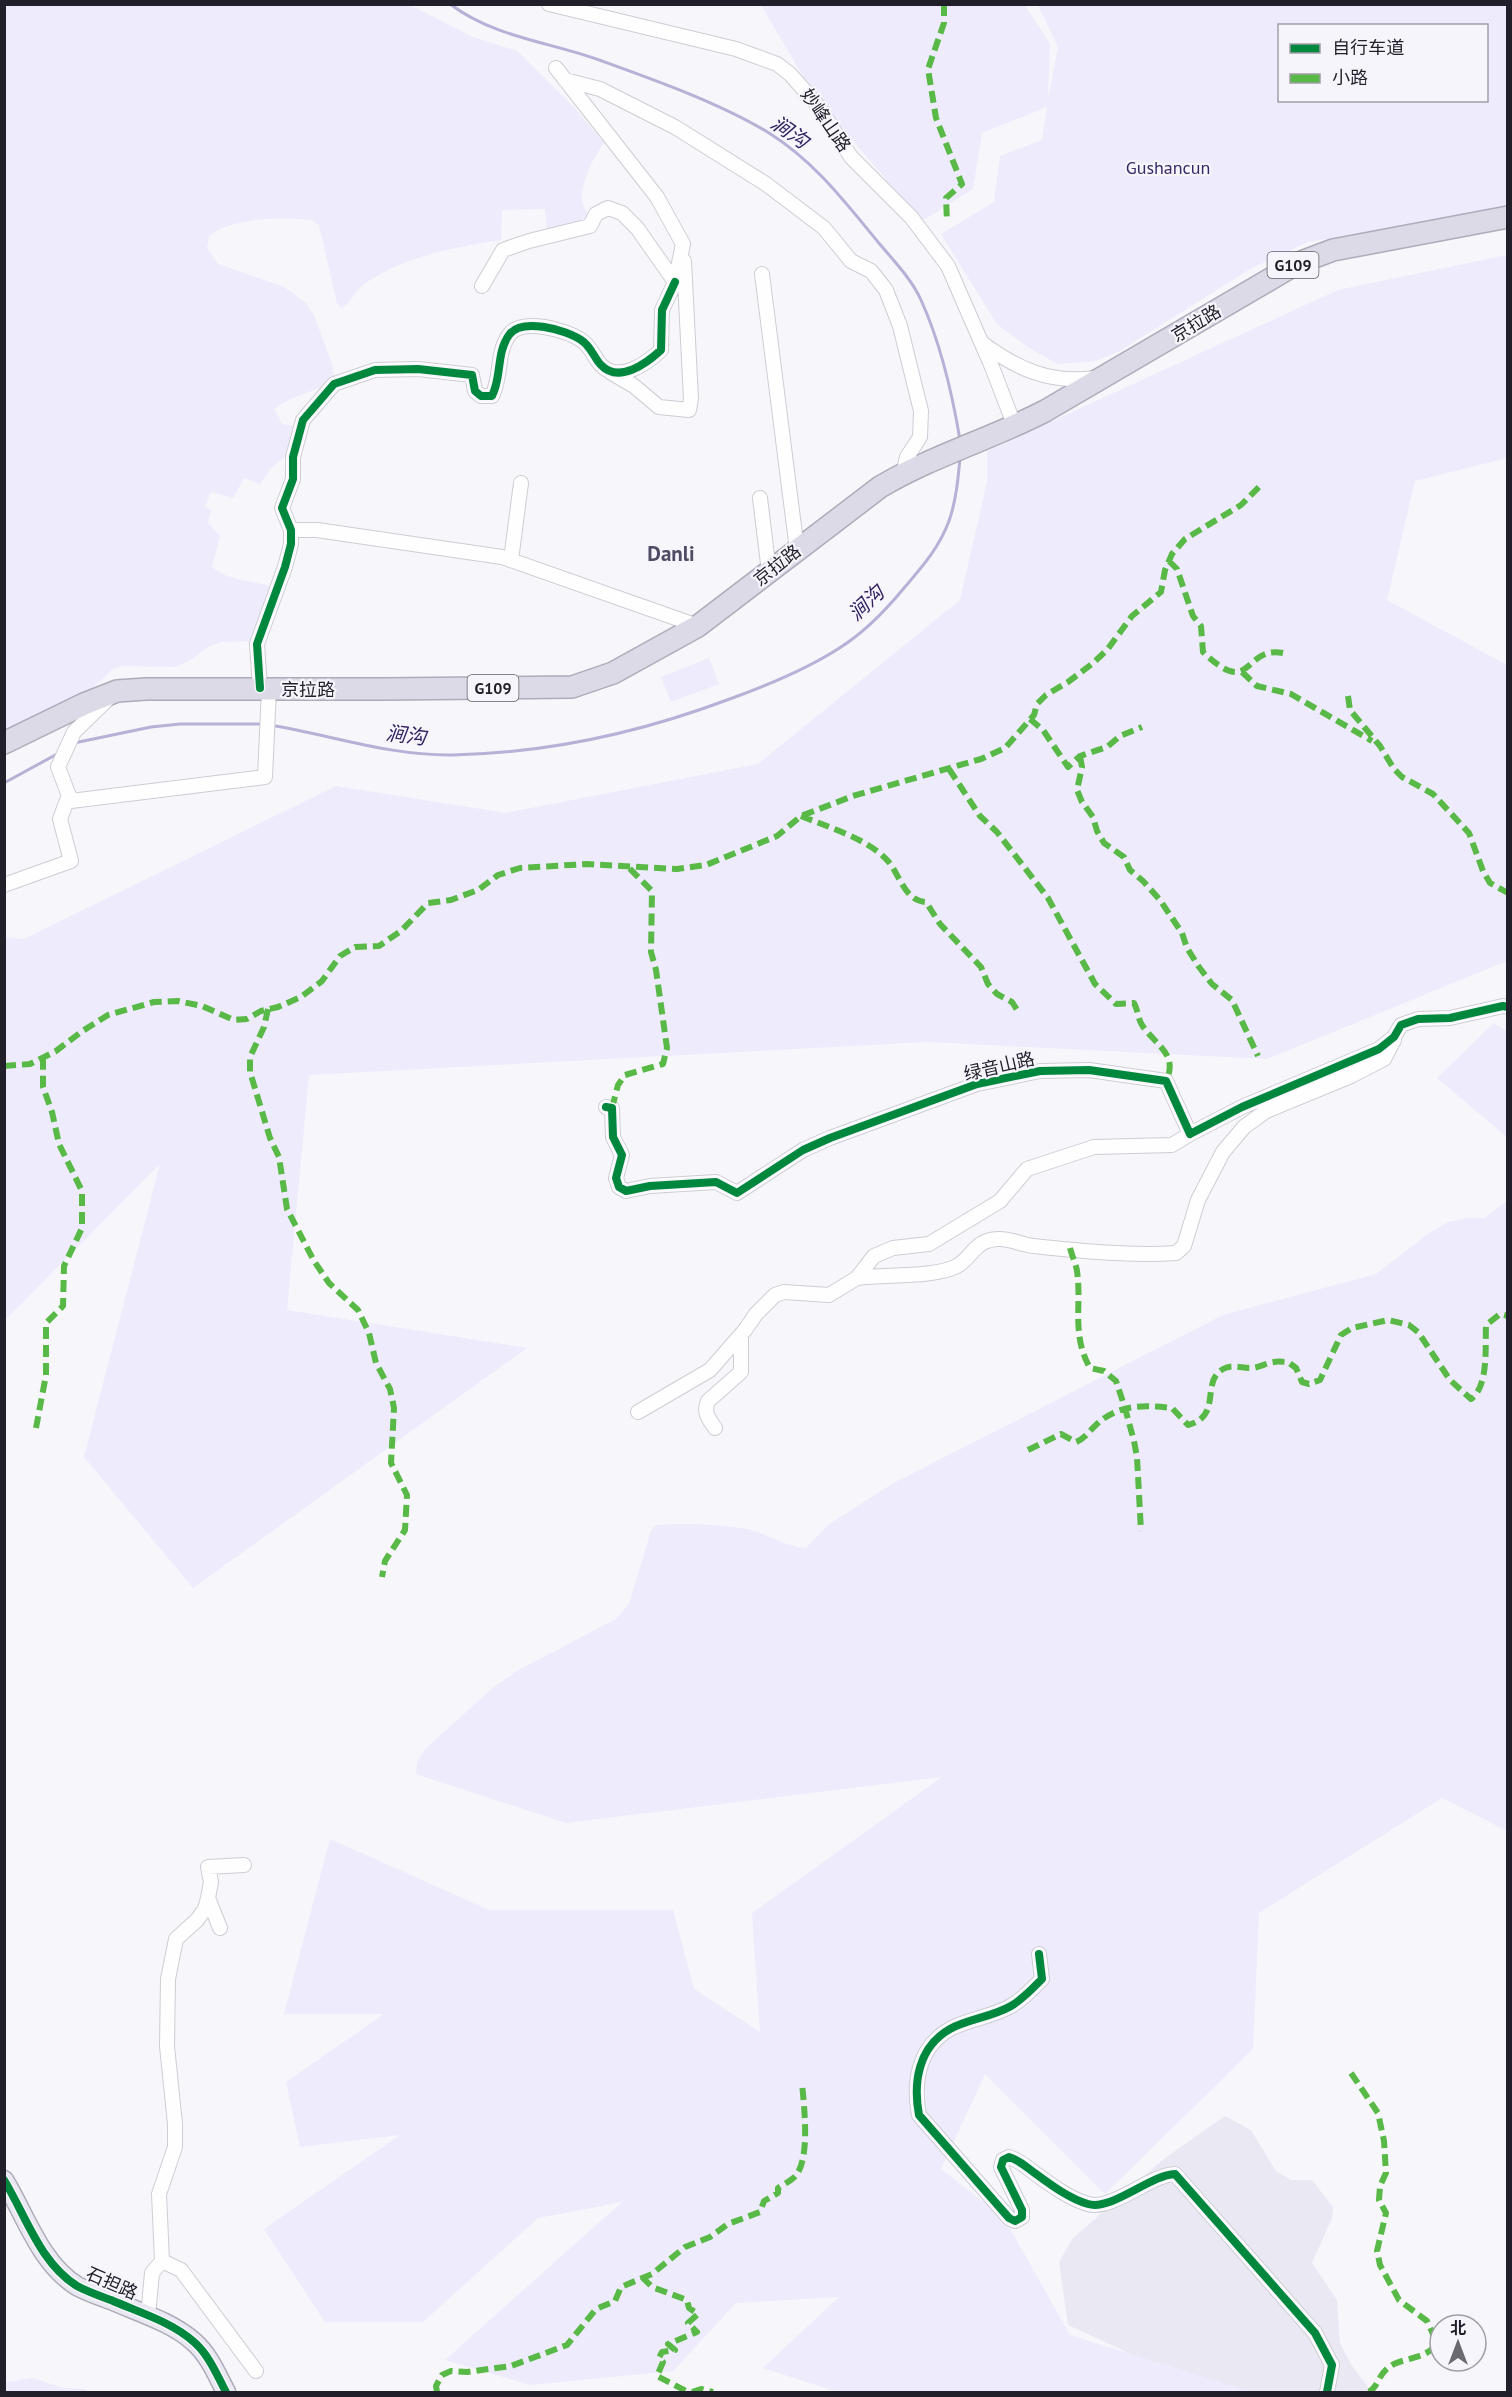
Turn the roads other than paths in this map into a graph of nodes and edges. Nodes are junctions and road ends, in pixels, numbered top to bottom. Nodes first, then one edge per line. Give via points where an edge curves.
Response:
1 (549, 4) edge
2 (556, 68) dead end
3 (565, 80) junction
4 (1508, 217) edge
5 (684, 244) junction
6 (762, 274) dead end
7 (675, 282) junction
8 (482, 286) dead end
9 (982, 343) junction
10 (610, 372) junction
11 (1103, 377) junction
12 (1010, 429) junction
13 (903, 474) junction
14 (521, 483) dead end
15 (760, 498) dead end
16 (291, 530) junction
17 (797, 550) junction
18 (511, 560) junction
19 (769, 572) junction
20 (698, 626) junction
21 (117, 691) junction
22 (266, 696) junction
23 (4, 743) edge
24 (69, 795) junction
25 (4, 885) edge
26 (1508, 1007) edge
27 (1394, 1037) junction
28 (606, 1107) dead end
29 (1190, 1134) junction
30 (857, 1278) junction
31 (741, 1335) junction
32 (638, 1412) dead end
33 (715, 1428) dead end
34 (244, 1865) dead end
35 (208, 1898) junction
36 (220, 1929) dead end
37 (1039, 1954) dead end
38 (4, 2180) edge
39 (162, 2261) junction
40 (148, 2316) junction
41 (256, 2371) dead end
42 (226, 2392) edge
43 (1327, 2392) edge

1 - 9 street, 妙峰山路 via 736,49 777,64 790,74 819,107 851,157 932,243 948,266
2 - 3 street
3 - 5 street via 657,197
3 - 13 street via 600,89 675,127 766,184 824,228 851,261 871,271 886,290 900,326 921,411 920,437 907,457
4 - 11 highway, 京拉路 / G109 via 1333,250 1296,264
5 - 7 street
5 - 10 street via 689,410 659,406
6 - 17 street
7 - 8 street via 637,228 622,213 608,208 596,214 590,226 503,250
7 - 10 street via 662,310 661,350 632,370
9 - 11 street via 1013,365 1038,375 1071,380
9 - 12 street, 妙峰山路
10 - 16 street via 581,339 542,325 525,325 510,332 502,348 492,396 481,396 475,391 472,375 418,369 375,370 334,384 303,420 282,508
11 - 12 highway, 京拉路 / G109
12 - 13 highway, 京拉路 / G109
13 - 17 highway, 京拉路 / G109 via 856,503
14 - 18 street
15 - 19 street
16 - 18 street via 316,530
16 - 22 street via 285,567 257,644
17 - 19 highway, 京拉路 / G109
18 - 20 street
19 - 20 highway, 京拉路 / G109
20 - 22 highway, 京拉路 / G109 via 612,673 572,687
21 - 22 highway, 京拉路 / G109
21 - 23 highway, 京拉路 / G109
21 - 24 street via 74,732 58,767
22 - 24 street via 265,777 71,801
24 - 25 street via 60,819 71,861
26 - 27 street via 1450,1018 1418,1019 1401,1025
27 - 29 street via 1379,1049 1242,1107
27 - 30 street via 1384,1059 1266,1110 1244,1127 1223,1152 1198,1200 1184,1246 1176,1253 1032,1246 998,1239 982,1243 959,1265 941,1272
28 - 29 street, 绿音山路 via 612,1108 613,1137 622,1155 616,1178 619,1187 626,1191 716,1182 737,1193 803,1150 830,1138 976,1084 1040,1071 1089,1070 1166,1082
29 - 30 street via 1172,1144 1094,1147 1027,1169 1000,1202 929,1244 893,1248 874,1256
30 - 31 street via 829,1295 775,1295
31 - 32 street via 710,1370
31 - 33 street via 741,1372 705,1407
34 - 35 street via 208,1867
35 - 36 street
35 - 39 street via 197,1920 176,1939 168,1979 167,2046 175,2147 159,2194
37 - 43 street via 1042,1979 1027,1995 1010,2007 949,2029 928,2048 917,2075 919,2115 1015,2221 1022,2217 1022,2210 1001,2167 1009,2157 1020,2160 1062,2191 1090,2205 1117,2199 1164,2175 1175,2174 1315,2332 1332,2365
38 - 40 main road, 石担路 via 37,2241 64,2275 78,2286
39 - 40 street via 152,2273
39 - 41 street via 181,2270
40 - 42 main road, 石担路 via 194,2341

